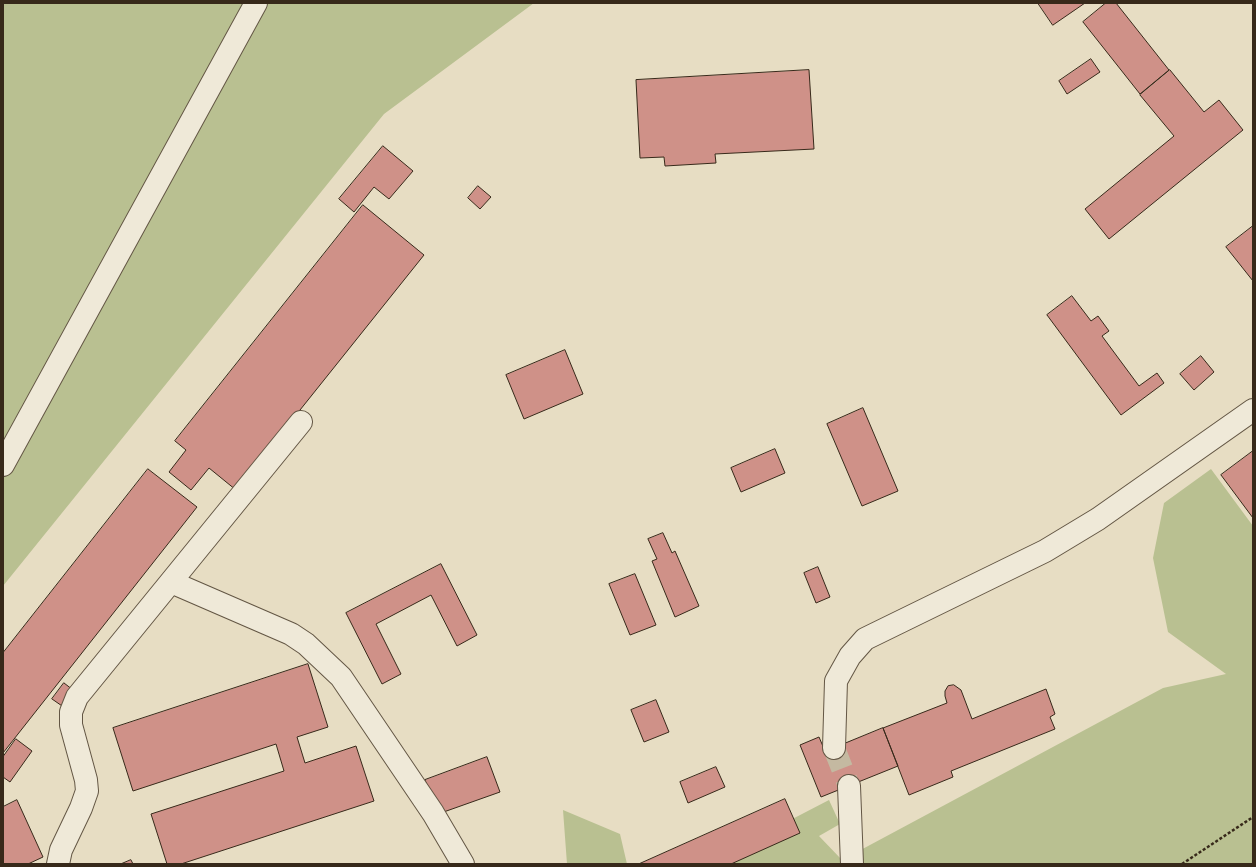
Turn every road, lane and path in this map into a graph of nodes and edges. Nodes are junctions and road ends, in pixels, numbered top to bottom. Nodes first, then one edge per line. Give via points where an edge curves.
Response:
1 (256, 3) edge
2 (1253, 410) edge
3 (301, 422) dead end
4 (3, 466) edge
5 (171, 582) junction
6 (834, 748) tunnel mouth
7 (849, 786) tunnel mouth
8 (1253, 817) edge
9 (58, 864) edge
10 (463, 864) edge
11 (852, 864) edge
12 (1182, 864) edge

1 - 4 street
2 - 6 street via 1098,519 1045,551 865,640 850,656 836,681
3 - 5 street
5 - 9 street via 77,697 71,712 71,725 87,790 60,850
5 - 10 street via 291,634 306,644 341,677 434,813
7 - 11 street
8 - 12 path

